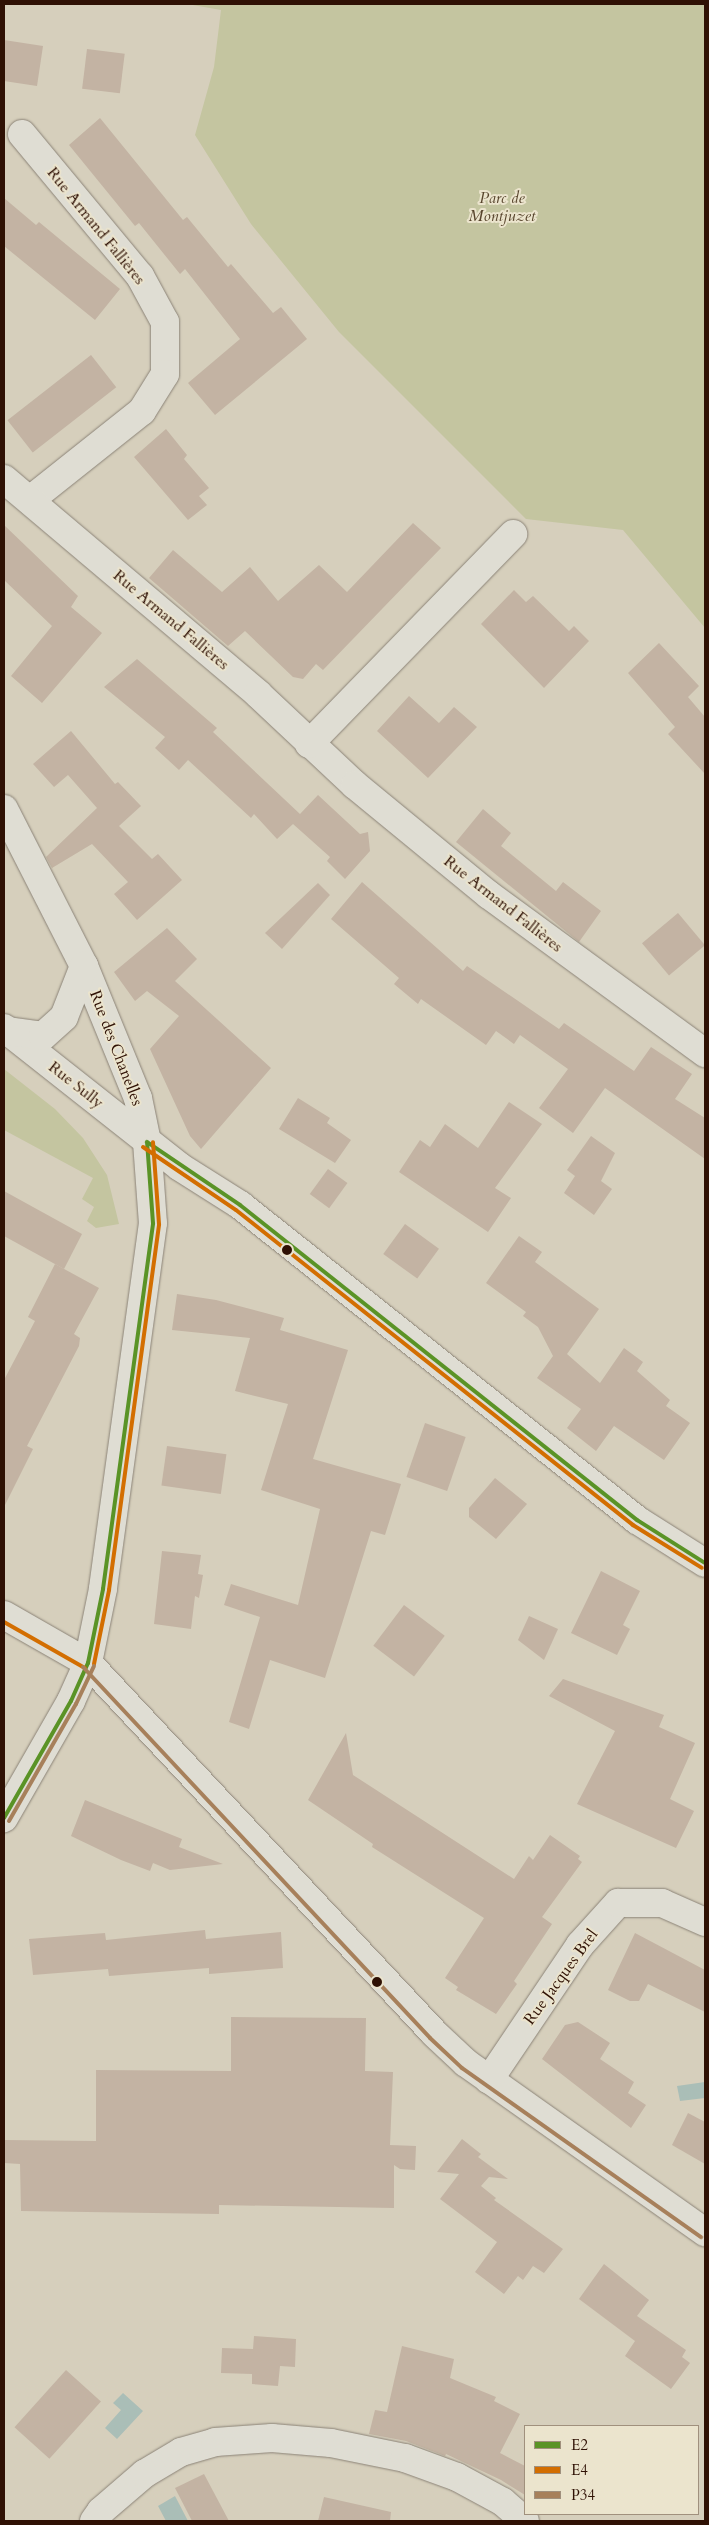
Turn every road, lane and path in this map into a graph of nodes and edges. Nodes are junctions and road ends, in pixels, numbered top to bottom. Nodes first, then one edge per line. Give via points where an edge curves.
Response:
1 (22, 134) dead end
2 (4, 479) edge
3 (30, 500) junction
4 (512, 534) dead end
5 (309, 744) junction
6 (4, 809) edge
7 (84, 966) junction
8 (6, 1030) edge
9 (705, 1053) edge
10 (147, 1142) junction
11 (705, 1563) edge
12 (4, 1615) edge
13 (88, 1663) junction
14 (4, 1818) edge
15 (705, 1922) edge
16 (489, 2080) junction
17 (705, 2232) edge
18 (94, 2521) edge
19 (525, 2521) edge

1 - 3 street, Rue Armand Fallières via 140,276 165,322 165,374 142,411
2 - 3 street, Rue Armand Fallières
3 - 5 street, Rue Armand Fallières via 258,694
4 - 5 street
5 - 9 street, Rue Armand Fallières via 489,895
6 - 7 street, Rue des Chanelles
7 - 8 street via 64,1017 43,1036
7 - 10 street, Rue des Chanelles via 138,1098
8 - 10 street, Rue Sully
10 - 11 street, Rue Sully via 240,1205 637,1520
10 - 13 street, Rue des Chanelles via 154,1223 103,1589
12 - 13 street
13 - 14 street, Rue des Chanelles via 71,1701
13 - 16 street via 435,2034
15 - 16 street, Rue Jacques Brel via 662,1903 618,1903 580,1945
16 - 17 street
18 - 19 street via 144,2474 181,2452 215,2442 272,2438 331,2443 405,2458 457,2477 503,2502

